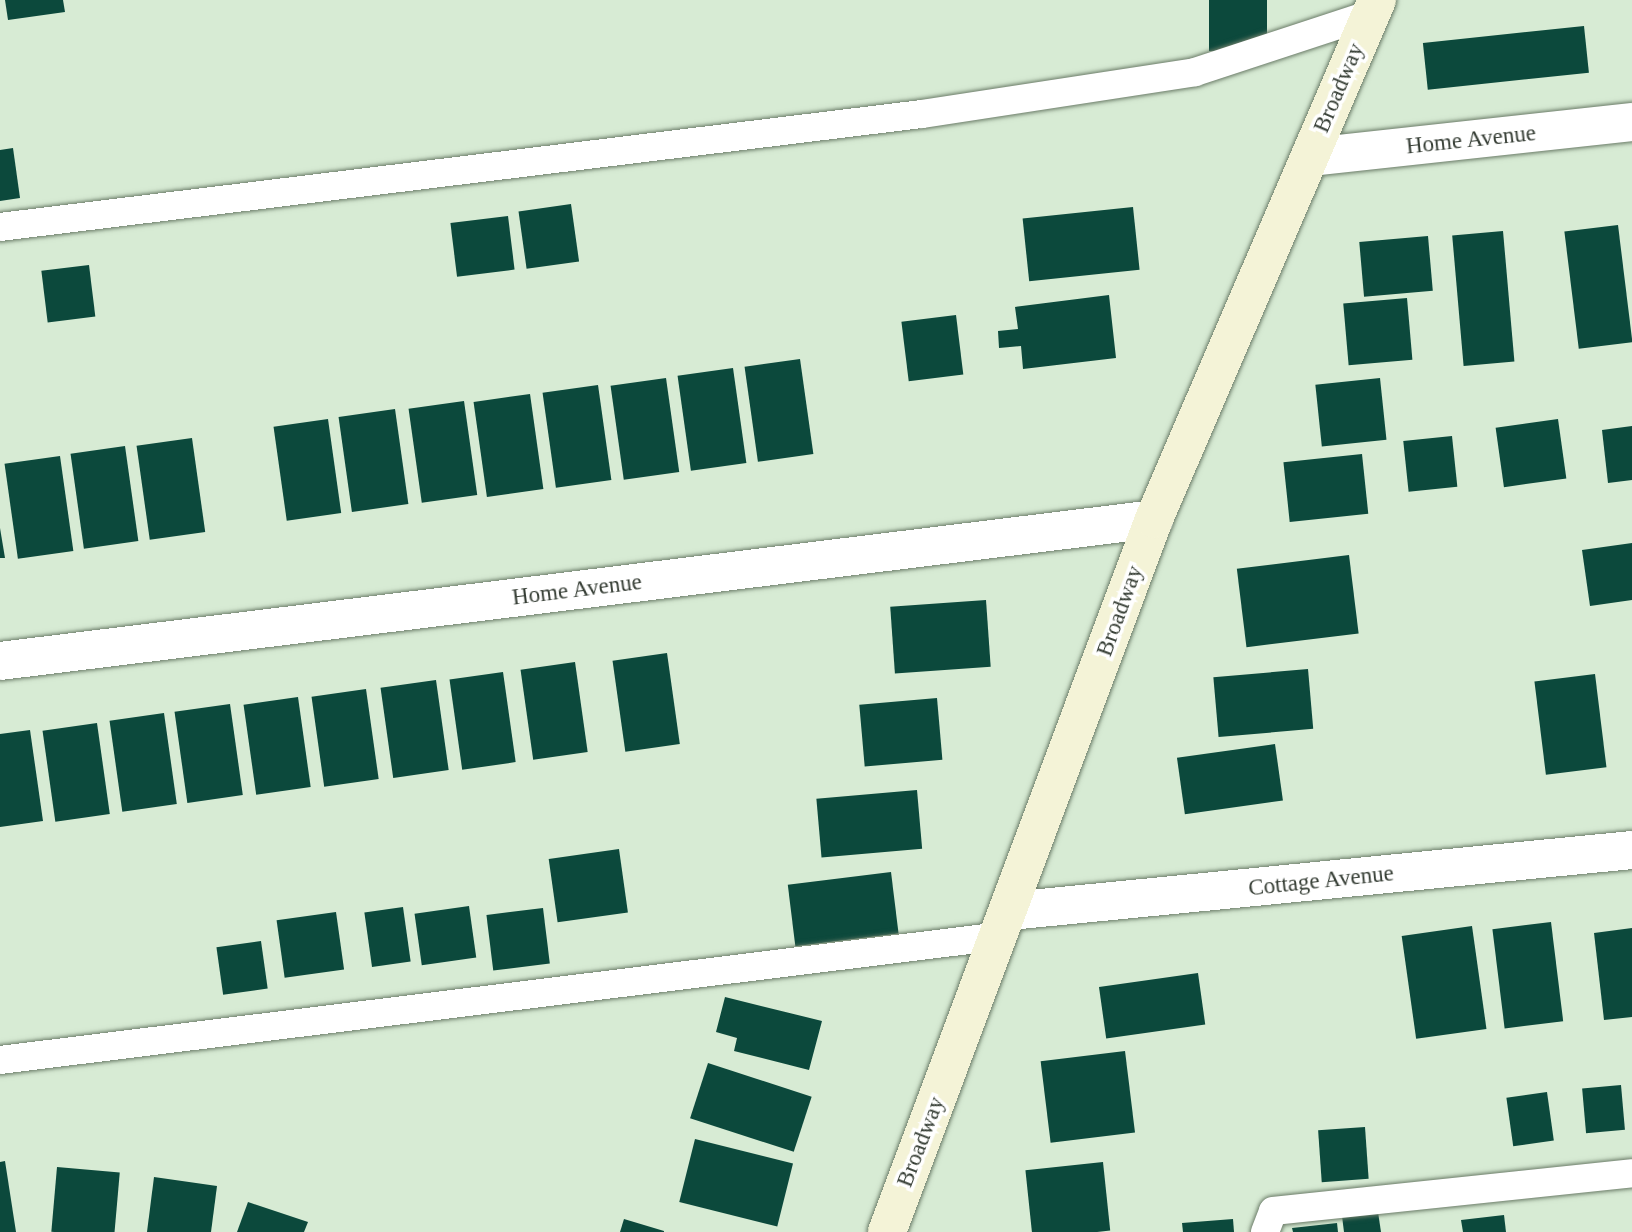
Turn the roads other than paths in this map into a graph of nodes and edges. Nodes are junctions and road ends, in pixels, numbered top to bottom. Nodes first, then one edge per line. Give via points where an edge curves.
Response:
1 (1374, 7) edge
2 (1632, 122) edge
3 (1310, 157) junction
4 (0, 227) edge
5 (1154, 519) junction
6 (0, 662) edge
7 (1632, 850) edge
8 (1005, 924) junction
9 (0, 1060) edge
10 (1632, 1173) edge
11 (887, 1232) edge
12 (1265, 1232) edge

1 - 3 main road, Broadway
1 - 4 lane via 1195,72 922,114
2 - 3 street, Home Avenue
3 - 5 main road, Broadway
5 - 6 street, Home Avenue
5 - 8 main road, Broadway
7 - 8 street, Cottage Avenue
8 - 9 lane
8 - 11 main road, Broadway
10 - 12 lane via 1273,1211

